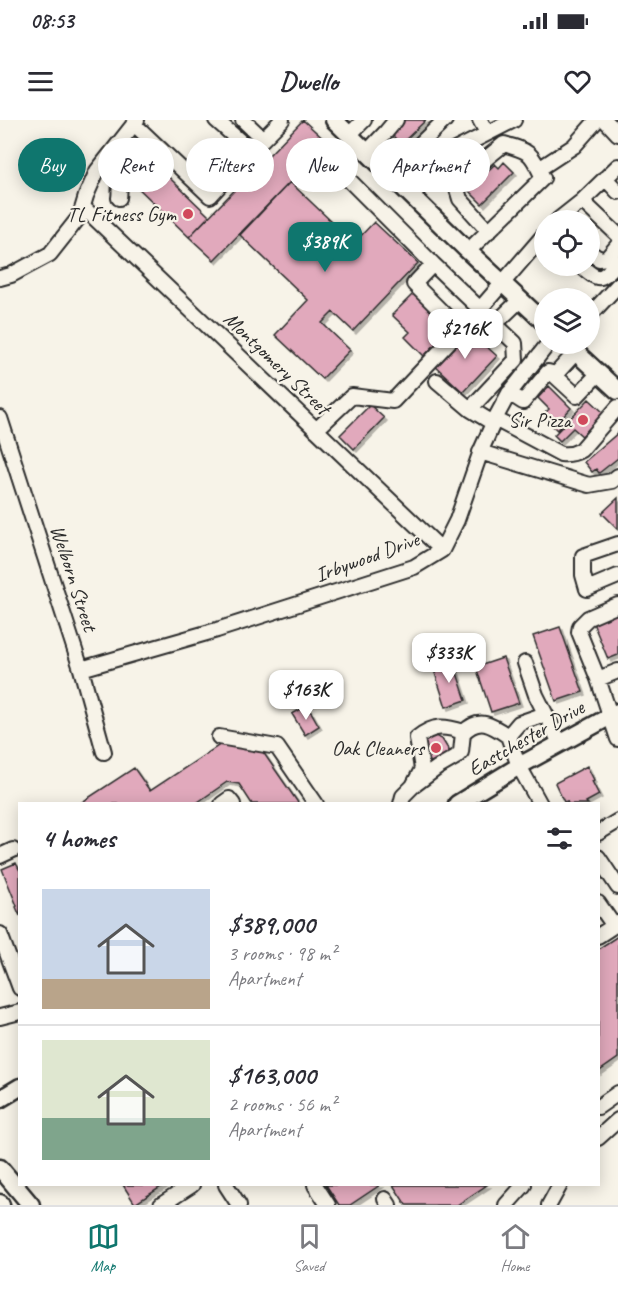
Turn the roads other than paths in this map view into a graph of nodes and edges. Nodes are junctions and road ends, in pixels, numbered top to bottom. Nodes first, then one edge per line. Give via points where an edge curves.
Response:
1 (216, 120) edge
2 (243, 120) edge
3 (282, 120) edge
4 (334, 120) edge
5 (364, 120) edge
6 (396, 120) edge
7 (445, 120) edge
8 (480, 120) edge
9 (514, 120) edge
10 (597, 120) edge
11 (605, 120) edge
12 (136, 122) edge
13 (492, 131) junction
14 (618, 134) edge
15 (349, 135) junction
16 (149, 138) edge
17 (236, 138) edge
18 (262, 138) edge
19 (264, 138) edge
20 (426, 138) edge
21 (504, 144) junction
22 (367, 152) junction
23 (370, 155) edge
24 (174, 162) edge
25 (618, 166) edge
26 (539, 169) junction
27 (186, 174) edge
28 (605, 178) junction
29 (358, 189) edge
30 (119, 192) edge
31 (407, 192) edge
32 (618, 192) edge
33 (411, 196) junction
34 (119, 198) dead end
35 (582, 201) junction
36 (83, 207) junction
37 (571, 210) edge
38 (489, 231) junction
39 (618, 235) edge
40 (618, 245) edge
41 (534, 246) edge
42 (468, 251) junction
43 (600, 259) edge
44 (618, 262) edge
45 (433, 264) junction
46 (592, 276) edge
47 (0, 278) edge
48 (502, 283) junction
49 (618, 285) edge
50 (520, 300) junction
51 (600, 304) edge
52 (480, 309) junction
53 (534, 313) edge
54 (460, 330) junction
55 (540, 354) edge
56 (567, 354) edge
57 (578, 354) edge
58 (534, 361) junction
59 (599, 373) junction
60 (551, 374) junction
61 (437, 381) dead end
62 (618, 391) edge
63 (509, 393) junction
64 (618, 407) edge
65 (470, 409) junction
66 (0, 418) edge
67 (494, 421) junction
68 (316, 430) junction
69 (4, 442) edge
70 (480, 452) junction
71 (618, 476) edge
72 (618, 544) edge
73 (442, 550) junction
74 (618, 576) edge
75 (618, 605) edge
76 (525, 663) dead end
77 (81, 669) junction
78 (618, 671) edge
79 (598, 679) junction
80 (614, 713) edge
81 (545, 714) junction
82 (464, 732) junction
83 (508, 736) junction
84 (219, 737) dead end
85 (618, 739) edge
86 (560, 743) junction
87 (104, 752) dead end
88 (519, 766) junction
89 (413, 786) junction
90 (315, 802) edge
91 (401, 802) edge
92 (460, 802) edge
93 (539, 802) edge
94 (618, 821) edge
95 (600, 832) edge
96 (600, 860) edge
97 (618, 887) edge
98 (600, 905) edge
99 (616, 925) edge
100 (0, 935) edge
101 (600, 935) edge
102 (18, 983) edge
103 (18, 1012) edge
104 (0, 1017) edge
105 (18, 1088) edge
106 (618, 1093) edge
107 (0, 1099) edge
108 (600, 1106) edge
109 (618, 1120) edge
110 (600, 1136) edge
111 (0, 1168) edge
112 (190, 1186) edge
113 (227, 1186) edge
114 (316, 1186) edge
115 (523, 1186) edge
116 (559, 1186) edge
117 (31, 1205) edge
118 (161, 1205) edge
119 (239, 1205) edge
120 (328, 1205) edge
121 (506, 1205) edge
122 (549, 1205) edge

1 - 17 street
2 - 18 street
3 - 19 street
4 - 15 main road
5 - 15 street
6 - 22 street
7 - 20 street
8 - 13 street
9 - 13 street
10 - 26 street via 574,146
11 - 14 street
12 - 16 street
12 - 36 street via 97,171
13 - 21 street
13 - 33 street via 455,150
15 - 22 main road
21 - 26 street via 527,151
21 - 38 street via 457,189 460,199
22 - 23 main road
24 - 27 street
25 - 28 street
26 - 38 street via 543,178
28 - 32 street
28 - 35 street
29 - 45 street
30 - 34 street
31 - 33 main road
33 - 42 main road
35 - 37 street
35 - 39 street
36 - 47 street via 50,254
36 - 68 street, Montgomery Street
38 - 42 street
40 - 43 street
41 - 48 street
42 - 48 main road
44 - 46 street via 605,276
45 - 52 street
45 - 54 street via 414,284
48 - 50 main road
48 - 52 street
49 - 51 street
50 - 53 main road
50 - 65 street via 495,324 515,343 516,360
52 - 54 street
54 - 68 street via 393,401 352,396
55 - 58 street, Irbywood Drive
56 - 60 street
57 - 59 main road
58 - 60 street
58 - 63 street, Irbywood Drive
59 - 60 street via 577,396
59 - 62 main road
60 - 63 street via 522,402
61 - 65 street
63 - 67 street, Irbywood Drive
64 - 67 street via 581,450 568,455
65 - 67 street
66 - 69 street, Welborn Street
67 - 70 street, Irbywood Drive
68 - 73 street, Montgomery Street
69 - 77 street, Welborn Street
70 - 71 street via 589,485
70 - 73 street, Irbywood Drive via 457,520
72 - 74 street via 583,556 583,575 587,589
73 - 77 street, Irbywood Drive via 403,571
75 - 79 street via 588,618 580,626
76 - 81 street
77 - 87 street, Welborn Street
78 - 79 street
79 - 80 street
80 - 85 street
80 - 86 main road, Eastchester Drive
81 - 83 street via 519,723
81 - 86 street
82 - 83 street via 481,723
82 - 89 street via 461,752
82 - 89 street via 437,727 417,738 422,769
83 - 88 street
84 - 90 street via 277,747
86 - 88 main road, Eastchester Drive
88 - 92 main road, Eastchester Drive
88 - 93 street
89 - 91 street
94 - 95 street
96 - 97 street
98 - 99 street
99 - 101 street
100 - 102 street
103 - 104 street
105 - 107 main road
106 - 108 street
109 - 110 street
111 - 117 main road
112 - 118 street
113 - 119 street
114 - 120 street
115 - 121 street
116 - 122 street

